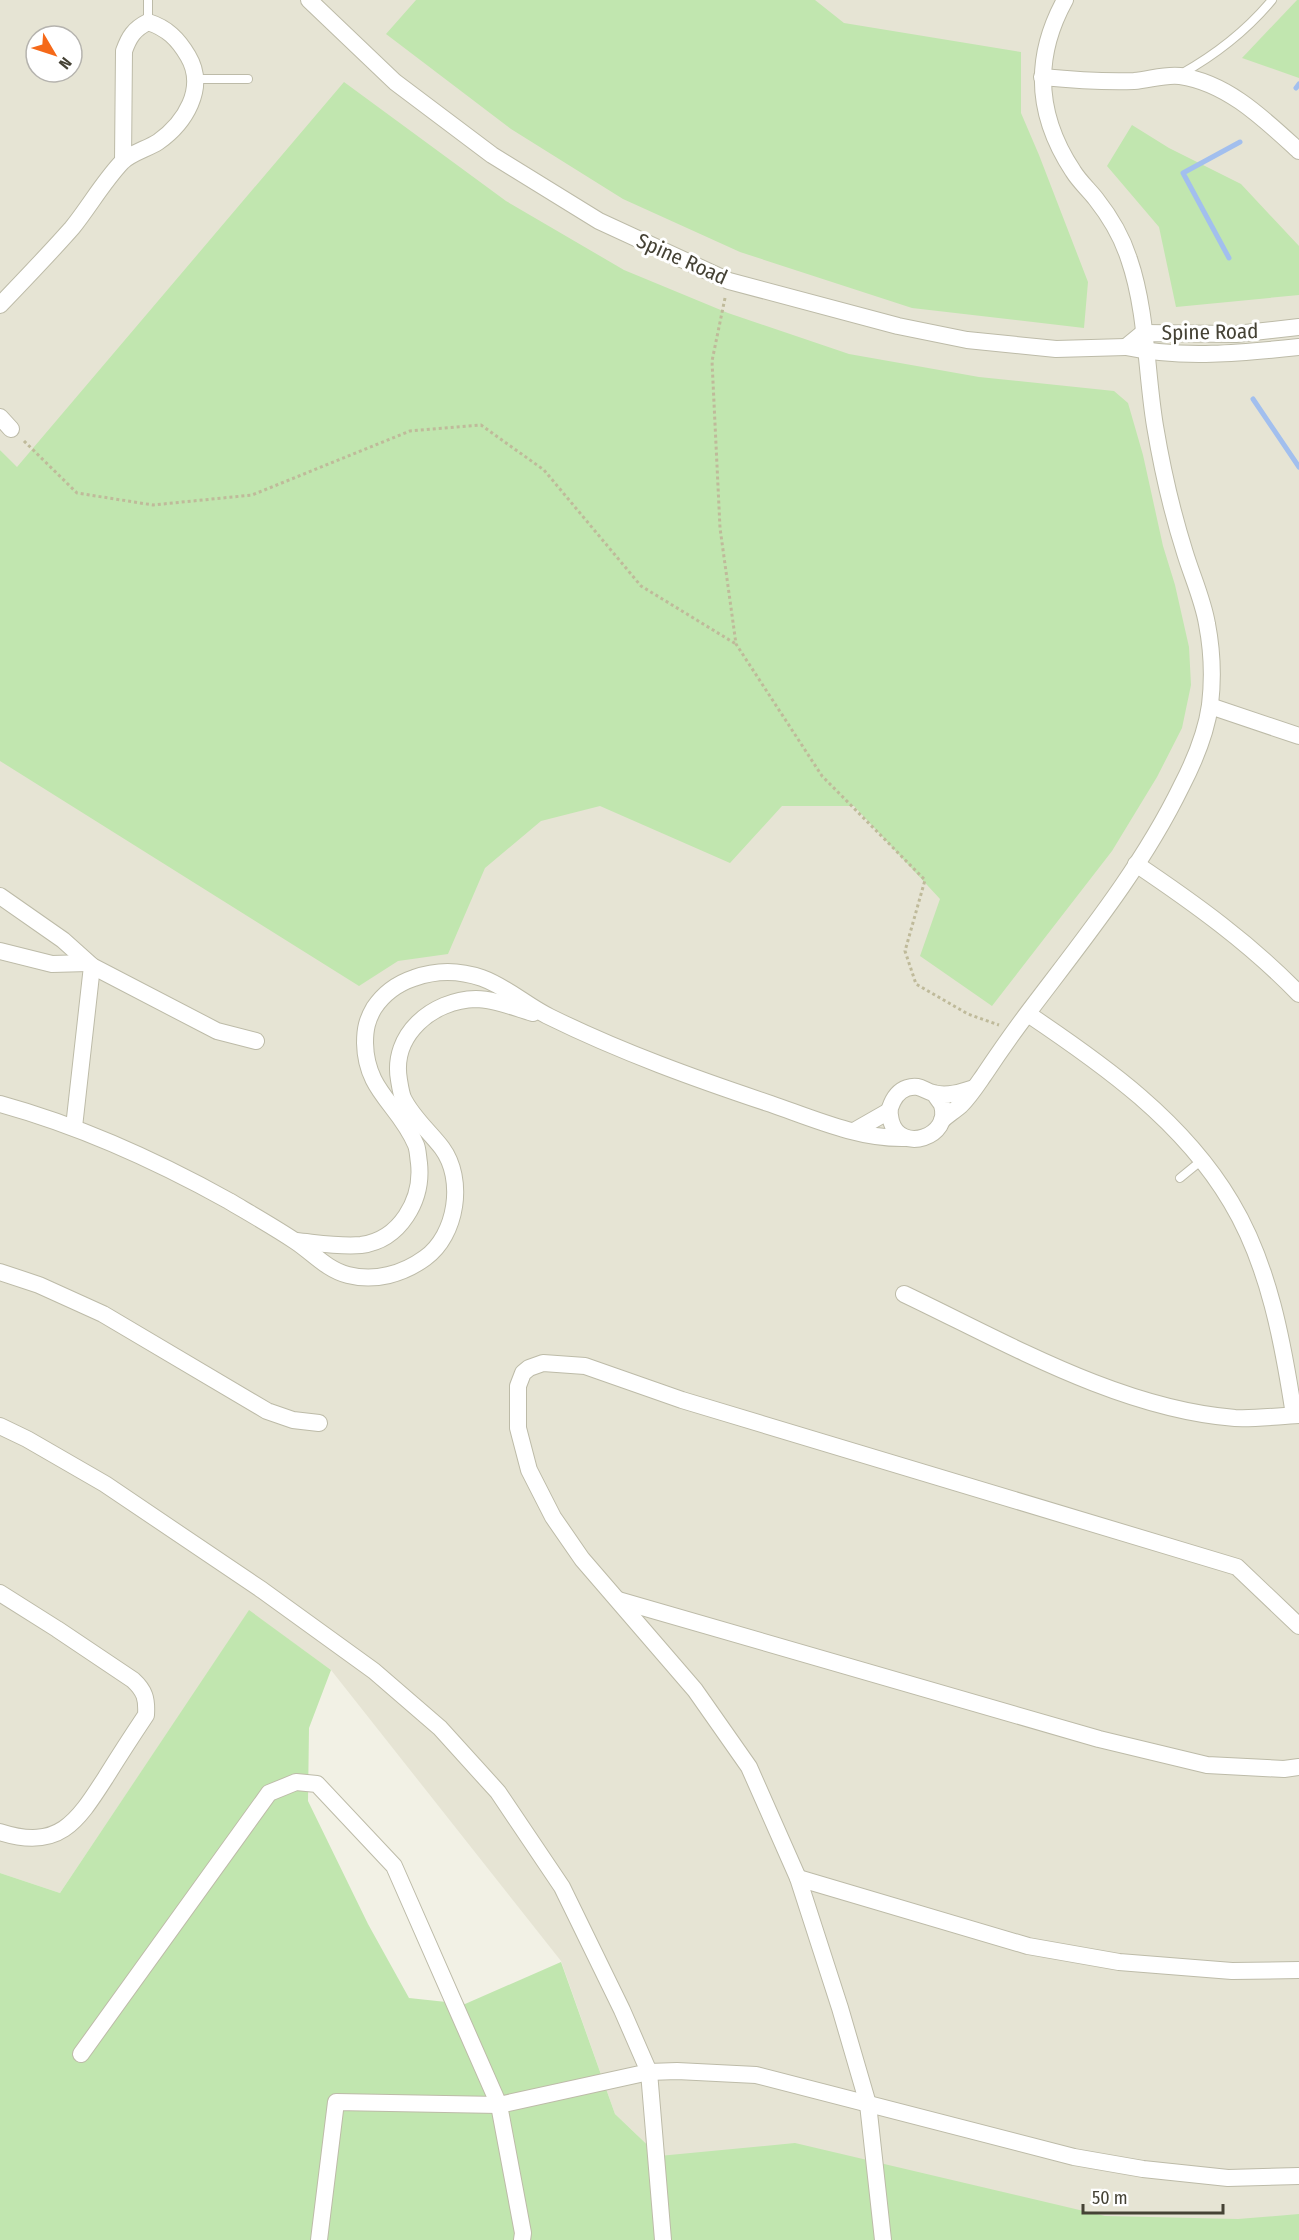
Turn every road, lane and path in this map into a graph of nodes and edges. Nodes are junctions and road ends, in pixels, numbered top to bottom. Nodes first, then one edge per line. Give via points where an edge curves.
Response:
1 (148, 0) edge
2 (309, 0) edge
3 (1065, 0) edge
4 (1272, 0) edge
5 (148, 22) junction
6 (1042, 76) junction
7 (1178, 76) junction
8 (196, 79) junction
9 (248, 79) dead end
10 (1299, 151) edge
11 (123, 161) junction
12 (729, 281) junction
13 (0, 305) edge
14 (1299, 327) edge
15 (1143, 333) junction
16 (1126, 347) junction
17 (1299, 347) edge
18 (1145, 351) junction
19 (6, 423) edge
20 (736, 644) junction
21 (1210, 706) junction
22 (1299, 736) edge
23 (1136, 864) junction
24 (0, 896) edge
25 (0, 951) edge
26 (90, 965) junction
27 (1299, 994) edge
28 (1028, 1014) junction
29 (548, 1017) junction
30 (1015, 1031) junction
31 (256, 1041) dead end
32 (974, 1088) junction
33 (934, 1093) junction
34 (0, 1104) edge
35 (889, 1111) junction
36 (942, 1120) junction
37 (74, 1127) junction
38 (854, 1131) junction
39 (905, 1138) junction
40 (1202, 1160) junction
41 (1180, 1178) dead end
42 (296, 1241) junction
43 (0, 1272) edge
44 (904, 1294) dead end
45 (1296, 1415) edge
46 (319, 1423) dead end
47 (0, 1426) edge
48 (0, 1593) edge
49 (617, 1599) junction
50 (1299, 1626) edge
51 (1299, 1767) edge
52 (0, 1832) edge
53 (798, 1878) junction
54 (1299, 1970) edge
55 (81, 2054) dead end
56 (649, 2072) junction
57 (499, 2104) junction
58 (868, 2104) junction
59 (1299, 2176) edge
60 (319, 2240) edge
61 (522, 2240) edge
62 (663, 2240) edge
63 (883, 2240) edge

1 - 5 lane
2 - 12 street, Spine Road via 395,81 492,154 599,221
3 - 6 street via 1052,23
4 - 7 lane via 1216,52
5 - 8 street via 172,34 191,62
5 - 11 street via 128,38 124,51
6 - 7 street via 1136,81
6 - 15 street via 1046,108 1057,142 1074,172 1118,230 1138,296
7 - 10 street via 1206,83 1253,109
8 - 9 lane
8 - 11 street via 188,109 175,129
11 - 13 street via 72,228
12 - 16 street, Spine Road via 898,326 967,340 1056,349
12 - 20 path via 712,361 720,528
14 - 15 street, Spine Road via 1236,334
15 - 16 street, Spine Road
15 - 18 street
16 - 18 street, Spine Road
17 - 18 street, Spine Road via 1236,354
18 - 21 street via 1166,480 1207,624
19 - 20 path via 77,493 153,504 252,495 410,431 481,425 544,470 641,586
20 - 30 path via 822,776 925,880 904,951 915,984 968,1014
21 - 22 street
21 - 23 street via 1197,755 1170,811
23 - 27 street via 1198,906
23 - 28 street
24 - 26 street via 63,940
25 - 26 street via 51,964
26 - 31 street via 217,1031
26 - 37 street
28 - 30 street
28 - 40 street via 1127,1086
29 - 38 street via 628,1052
29 - 42 street via 491,982 461,972 437,972 393,986 367,1020 365,1061 370,1076 417,1146 420,1172 413,1206 400,1225 383,1238 361,1245
29 - 42 street via 476,999 434,1010 418,1021 406,1038 399,1057 402,1096 443,1149 453,1172 456,1199 450,1223 428,1256 388,1275 346,1275
30 - 32 street
32 - 33 street via 954,1094
32 - 36 street
33 - 35 street via 921,1086 906,1088 894,1097
33 - 36 street via 942,1106
34 - 37 street
35 - 38 street
35 - 39 street via 893,1127
36 - 39 street via 927,1137
37 - 42 street via 217,1195
38 - 39 street via 886,1139
40 - 41 lane
40 - 45 street via 1231,1202 1253,1247 1272,1306
43 - 46 street via 104,1314 267,1411 292,1420
44 - 45 street via 1136,1399 1237,1418
47 - 56 street via 105,1484 184,1535 374,1671 440,1728 498,1791 562,1887
48 - 52 street via 133,1680 147,1700 146,1715 82,1814 55,1834 38,1839
49 - 50 street via 553,1517 529,1470 518,1428 518,1386 523,1373 543,1363 585,1366 682,1400 1237,1567
49 - 51 street via 1099,1739 1207,1765
49 - 53 street via 695,1690 749,1767
53 - 54 street via 1028,1947 1119,1962 1232,1971
53 - 58 street
55 - 57 street via 269,1793 296,1782 317,1784 394,1866
56 - 57 street
56 - 58 street via 756,2075
56 - 62 street
57 - 60 street via 336,2102
57 - 61 street
58 - 59 street via 1074,2157 1143,2169 1228,2178
58 - 63 street

